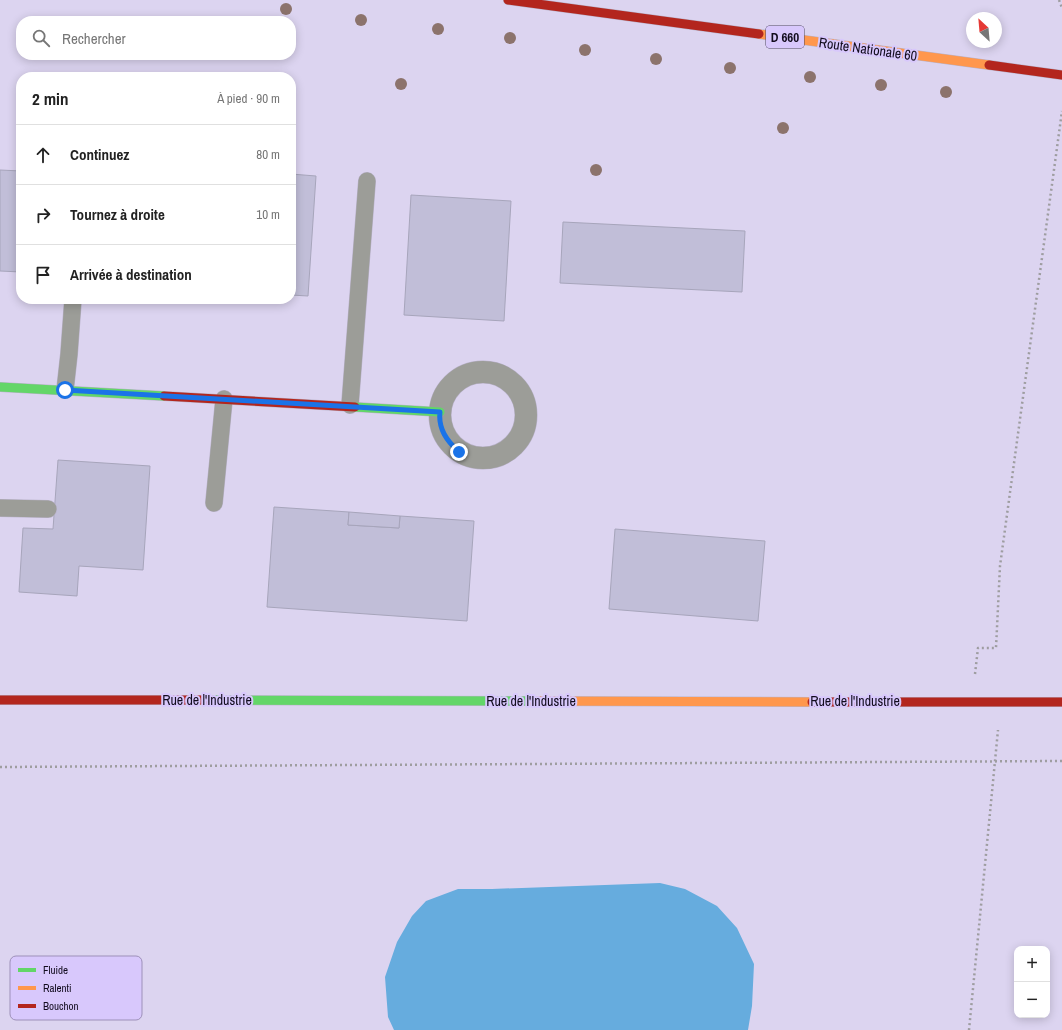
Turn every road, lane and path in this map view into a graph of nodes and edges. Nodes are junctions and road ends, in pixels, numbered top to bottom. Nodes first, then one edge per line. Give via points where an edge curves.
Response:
1 (508, 0) edge
2 (1058, 0) edge
3 (1062, 8) edge
4 (1062, 75) edge
5 (1062, 111) edge
6 (367, 181) dead end
7 (72, 304) edge
8 (0, 387) edge
9 (65, 390) junction
10 (224, 399) junction
11 (350, 406) junction
12 (440, 412) dead end
13 (214, 504) dead end
14 (0, 508) edge
15 (48, 509) dead end
16 (0, 700) edge
17 (972, 702) junction
18 (1001, 702) junction
19 (1062, 702) edge
20 (1062, 761) edge
21 (995, 762) junction
22 (0, 766) edge
23 (969, 1030) edge

1 - 4 street, Route Nationale 60 / D 660
2 - 3 path
5 - 17 path via 1000,566 996,648 978,648
6 - 11 lane
7 - 9 lane
8 - 9 street
9 - 10 street
10 - 11 street
10 - 13 lane
11 - 12 street
14 - 15 lane
16 - 17 street, Rue de l'Industrie
17 - 18 street, Rue de l'Industrie
18 - 19 street, Rue de l'Industrie
18 - 21 path
20 - 21 path
21 - 22 path
21 - 23 path

